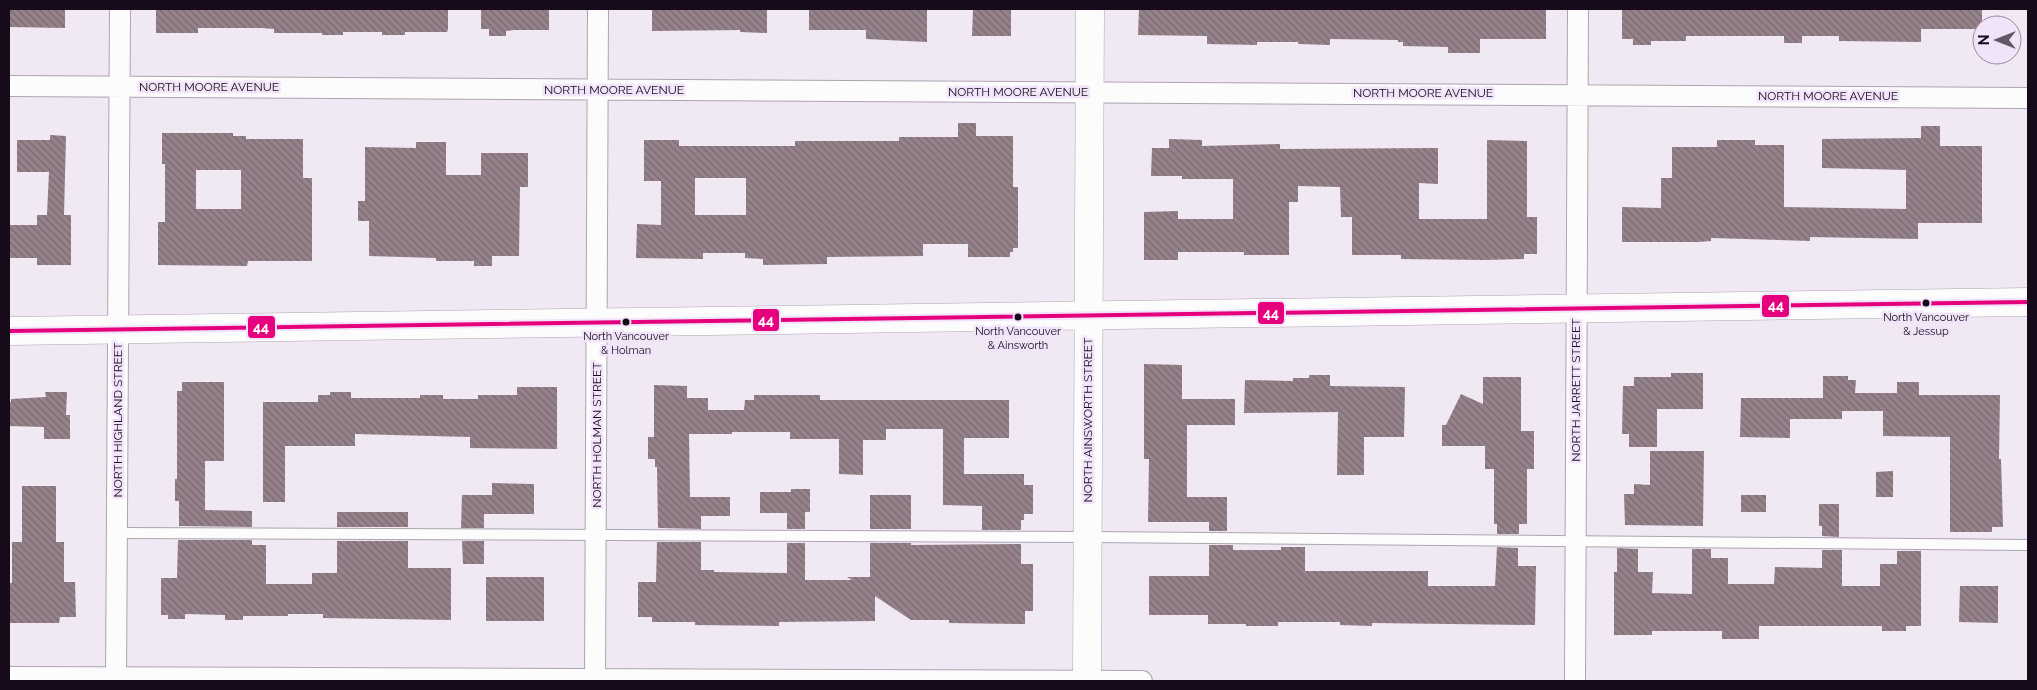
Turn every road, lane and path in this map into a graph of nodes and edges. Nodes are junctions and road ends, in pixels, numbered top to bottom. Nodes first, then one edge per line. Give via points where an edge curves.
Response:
1 (120, 9) edge
2 (598, 9) edge
3 (1090, 9) edge
4 (1578, 9) edge
5 (9, 86) edge
6 (119, 87) junction
7 (598, 90) junction
8 (1090, 92) junction
9 (1578, 94) junction
10 (2028, 98) edge
11 (2028, 302) edge
12 (1576, 308) junction
13 (1089, 315) junction
14 (597, 322) junction
15 (118, 330) junction
16 (9, 331) edge
17 (117, 533) junction
18 (596, 535) junction
19 (1088, 537) junction
20 (1575, 542) junction
21 (2028, 545) edge
22 (9, 677) edge
23 (116, 679) edge
24 (595, 680) edge
25 (1087, 681) edge
26 (1142, 681) edge
27 (1574, 681) edge

1 - 6 street, NORTH HIGHLAND STREET
2 - 7 street, NORTH HOLMAN STREET
3 - 8 street, NORTH AINSWORTH STREET
4 - 9 street, NORTH JARRETT STREET
5 - 6 street, NORTH MOORE AVENUE
6 - 7 street, NORTH MOORE AVENUE
6 - 15 street, NORTH HIGHLAND STREET
7 - 8 street, NORTH MOORE AVENUE
7 - 14 street, NORTH HOLMAN STREET
8 - 9 street, NORTH MOORE AVENUE
8 - 13 street, NORTH AINSWORTH STREET
9 - 10 street, NORTH MOORE AVENUE
9 - 12 street, NORTH JARRETT STREET
11 - 12 street
12 - 13 street
12 - 20 street, NORTH JARRETT STREET
13 - 14 street
13 - 19 street, NORTH AINSWORTH STREET
14 - 15 street
14 - 18 street, NORTH HOLMAN STREET
15 - 16 street
15 - 17 street, NORTH HIGHLAND STREET
17 - 18 lane
17 - 23 street, NORTH HIGHLAND STREET
18 - 19 lane
18 - 24 street, NORTH HOLMAN STREET
19 - 20 lane
19 - 25 street, NORTH AINSWORTH STREET
20 - 21 lane
20 - 27 street, NORTH JARRETT STREET
22 - 23 street
23 - 24 street
24 - 25 street
25 - 26 street

